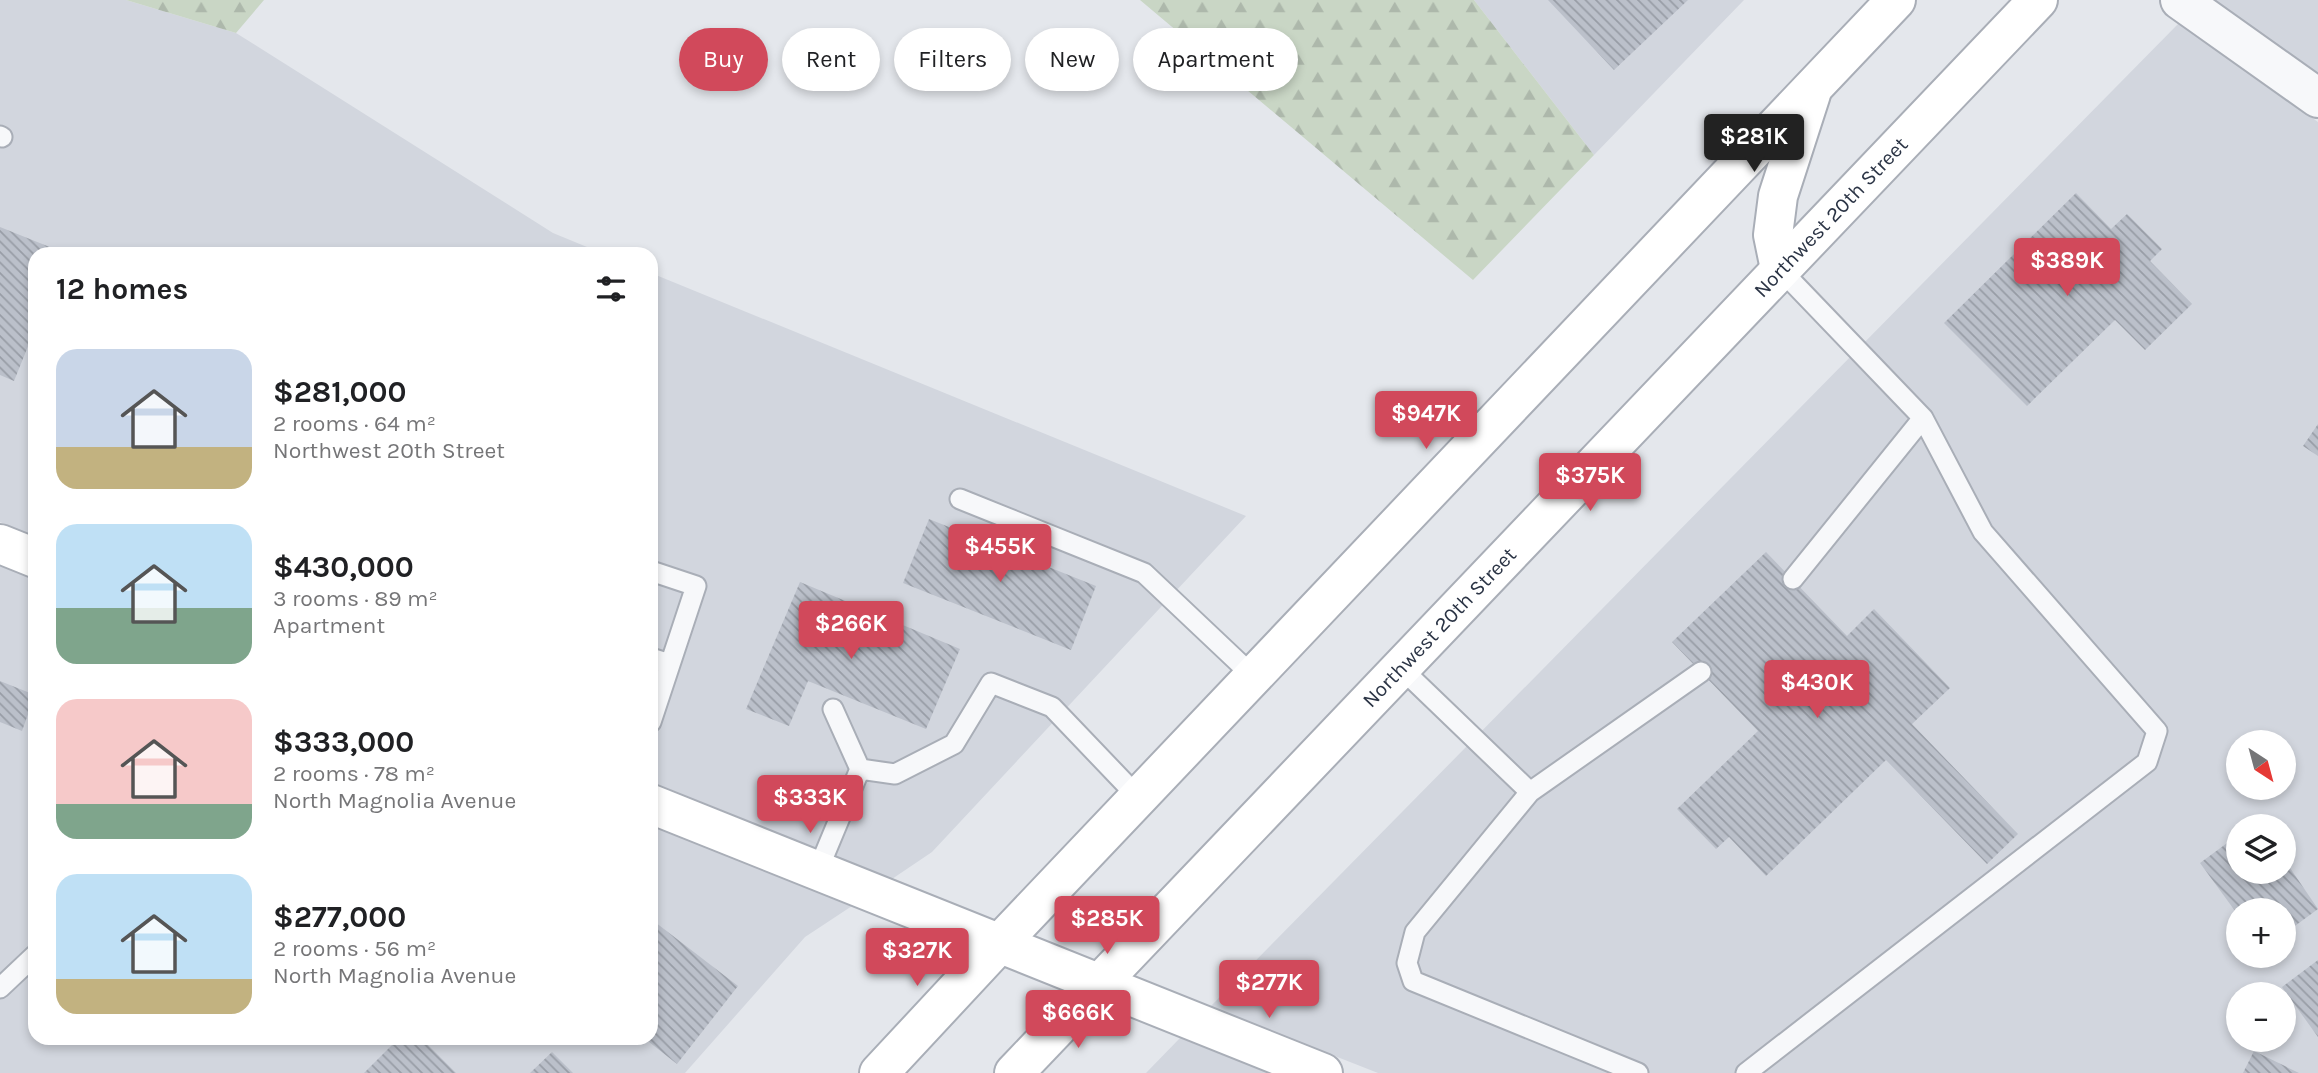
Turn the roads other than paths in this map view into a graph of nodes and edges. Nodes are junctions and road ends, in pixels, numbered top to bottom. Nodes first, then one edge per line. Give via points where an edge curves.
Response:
1 (1896, 0) edge
2 (2038, 0) edge
3 (2180, 0) edge
4 (1814, 86) junction
5 (2318, 98) edge
6 (1780, 269) junction
7 (1923, 418) junction
8 (960, 499) dead end
9 (0, 544) edge
10 (28, 555) edge
11 (658, 573) edge
12 (1793, 579) dead end
13 (660, 661) edge
14 (1401, 668) junction
15 (1701, 672) dead end
16 (1253, 676) junction
17 (833, 709) dead end
18 (860, 769) junction
19 (1530, 792) junction
20 (1138, 797) junction
21 (658, 807) edge
22 (818, 870) junction
23 (1000, 943) junction
24 (28, 962) edge
25 (1099, 985) junction
26 (0, 989) edge
27 (879, 1073) edge
28 (1014, 1073) edge
29 (1323, 1073) edge
30 (1638, 1073) edge
31 (1746, 1073) edge

1 - 4 main road
2 - 6 main road, Northwest 20th Street
3 - 5 street
4 - 6 main road via 1778,196 1773,235
4 - 16 main road
6 - 7 lane
6 - 14 main road, Northwest 20th Street
7 - 12 lane
7 - 31 lane via 1983,532 2157,731 2147,762
8 - 16 lane via 1144,573
9 - 10 main road
11 - 13 lane via 696,586
14 - 19 lane
14 - 25 main road, Northwest 20th Street
15 - 19 lane
16 - 20 main road
17 - 18 lane
18 - 20 lane via 895,774 954,744 991,683 1052,707
18 - 22 lane
19 - 30 lane via 1415,932 1407,963 1413,981
20 - 23 main road
21 - 22 main road
22 - 23 main road
23 - 25 main road
23 - 27 main road
24 - 26 lane
25 - 28 main road, Northwest 20th Street
25 - 29 main road

